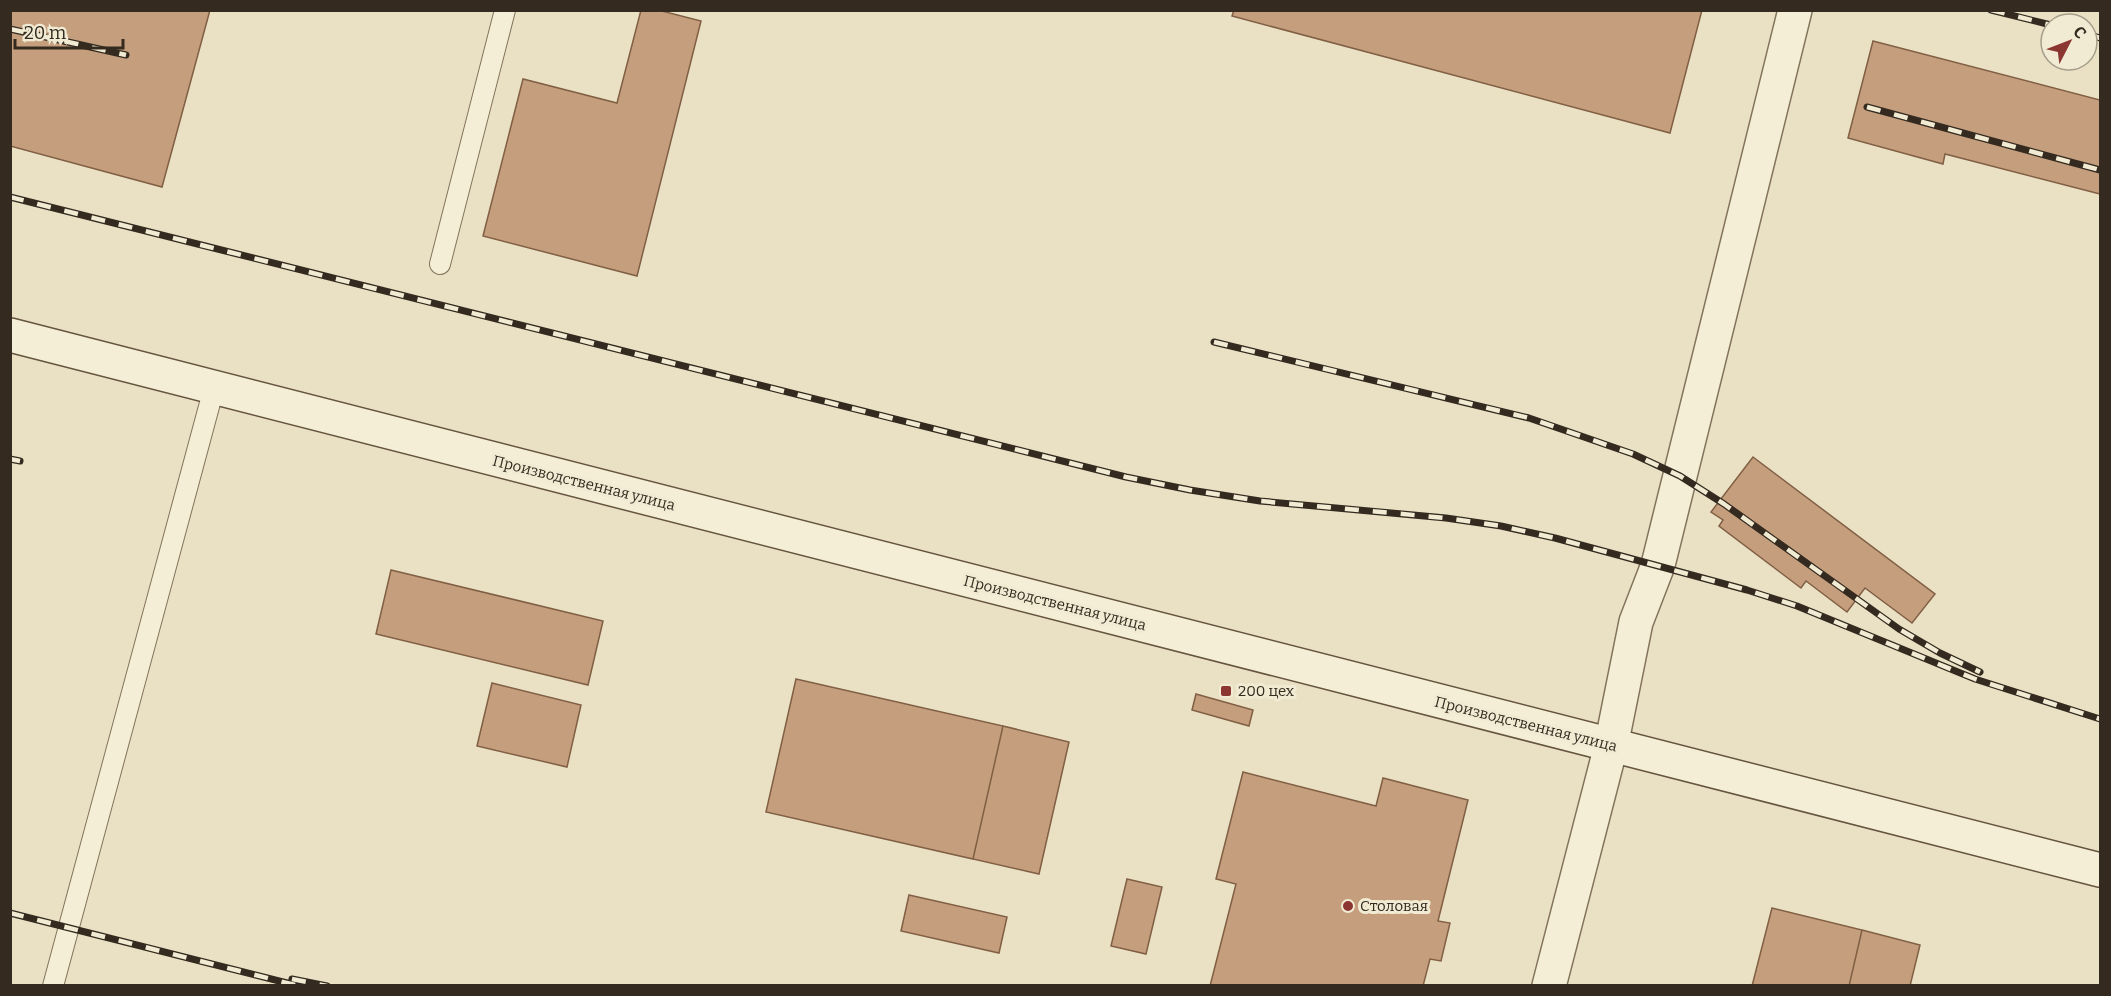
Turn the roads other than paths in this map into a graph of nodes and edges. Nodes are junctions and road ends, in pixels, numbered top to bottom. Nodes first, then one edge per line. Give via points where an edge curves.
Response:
1 (504, 10) edge
2 (1795, 10) edge
3 (440, 264) dead end
4 (10, 334) edge
5 (214, 388) junction
6 (1611, 746) junction
7 (2100, 870) edge
8 (53, 986) edge
9 (1549, 986) edge

1 - 3 lane
2 - 6 main road via 1658,565 1636,622
4 - 5 main road, Производственная улица
5 - 6 main road, Производственная улица
5 - 8 lane
6 - 7 main road, Производственная улица
6 - 9 main road

